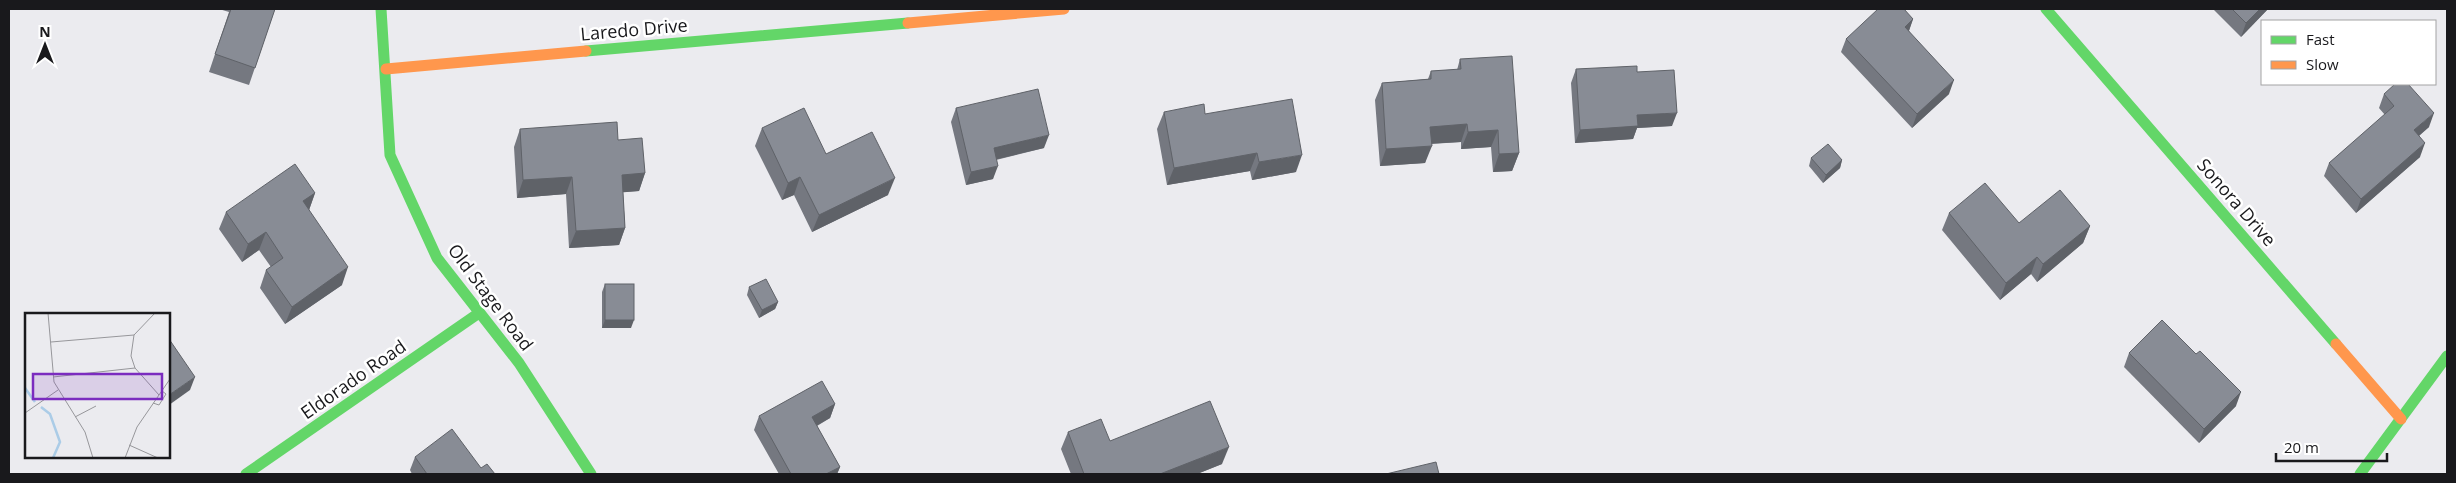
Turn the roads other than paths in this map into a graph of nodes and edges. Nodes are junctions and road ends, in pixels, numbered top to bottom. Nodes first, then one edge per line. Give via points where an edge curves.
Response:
1 (381, 9) edge
2 (1064, 9) edge
3 (2046, 9) edge
4 (386, 69) junction
5 (479, 312) junction
6 (2447, 356) edge
7 (2401, 419) junction
8 (246, 474) edge
9 (591, 474) edge
10 (2360, 474) edge

1 - 4 street, Old Stage Road
2 - 4 street, Laredo Drive
3 - 7 street, Sonora Drive
4 - 5 street, Old Stage Road via 390,155 437,258
5 - 8 street, Eldorado Road
5 - 9 street, Old Stage Road via 519,363
6 - 7 street
7 - 10 street

